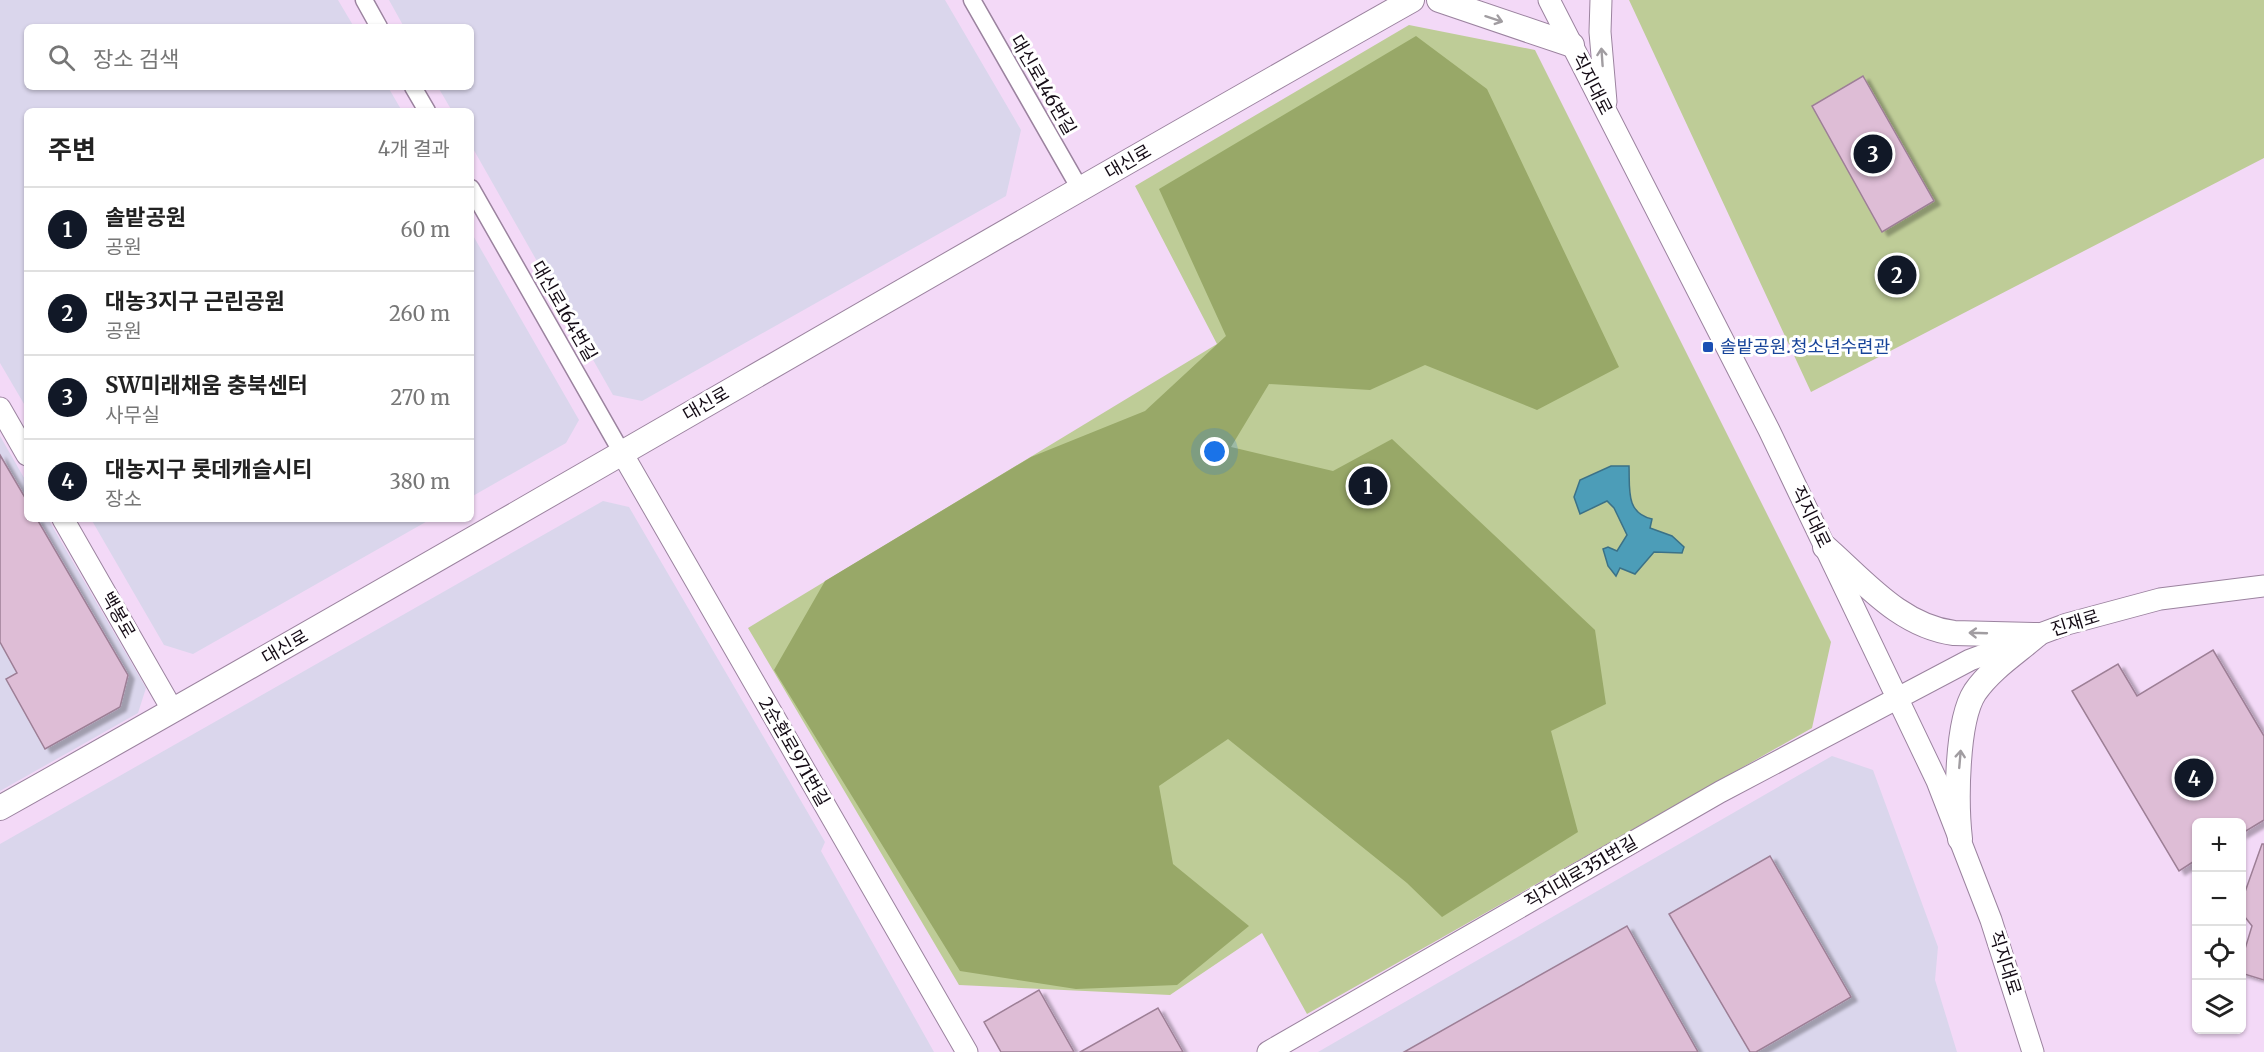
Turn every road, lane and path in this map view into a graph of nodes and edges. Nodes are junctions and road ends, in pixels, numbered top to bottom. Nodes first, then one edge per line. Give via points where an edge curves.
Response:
1 (364, 0) edge
2 (972, 0) edge
3 (1439, 0) edge
4 (1549, 0) edge
5 (1601, 0) edge
6 (1407, 2) edge
7 (377, 24) edge
8 (1572, 45) junction
9 (415, 90) edge
10 (425, 108) edge
11 (1607, 114) junction
12 (1080, 189) junction
13 (474, 193) edge
14 (0, 408) edge
15 (24, 450) edge
16 (622, 453) junction
17 (65, 522) edge
18 (1825, 546) junction
19 (2264, 586) edge
20 (2037, 635) junction
21 (1897, 696) junction
22 (173, 711) junction
23 (0, 808) edge
24 (1960, 839) junction
25 (967, 1052) edge
26 (1268, 1052) edge
27 (2033, 1052) edge

1 - 7 street
2 - 12 street, 대신로146번길
3 -> 8 main road
4 - 8 street, 직지대로
11 -> 5 street
6 - 12 main road, 대신로
8 - 11 street, 직지대로
9 - 10 street
11 - 18 street, 직지대로
12 - 16 main road, 대신로
13 - 16 street, 대신로164번길
14 - 15 street
16 - 22 main road, 대신로
16 - 25 street, 2순환로971번길
17 - 22 street, 백봉로
20 -> 18 main road via 1954,633 1916,623 1885,601
18 - 21 street, 직지대로
19 - 20 street, 진재로 via 2160,599
20 - 21 street, 진재로 via 1970,660
24 -> 20 main road via 1959,770 1966,713 1984,680
21 - 24 street, 직지대로
21 - 26 street, 직지대로351번길 via 1720,792
22 - 23 main road, 대신로
24 - 27 street, 직지대로 via 1991,920

